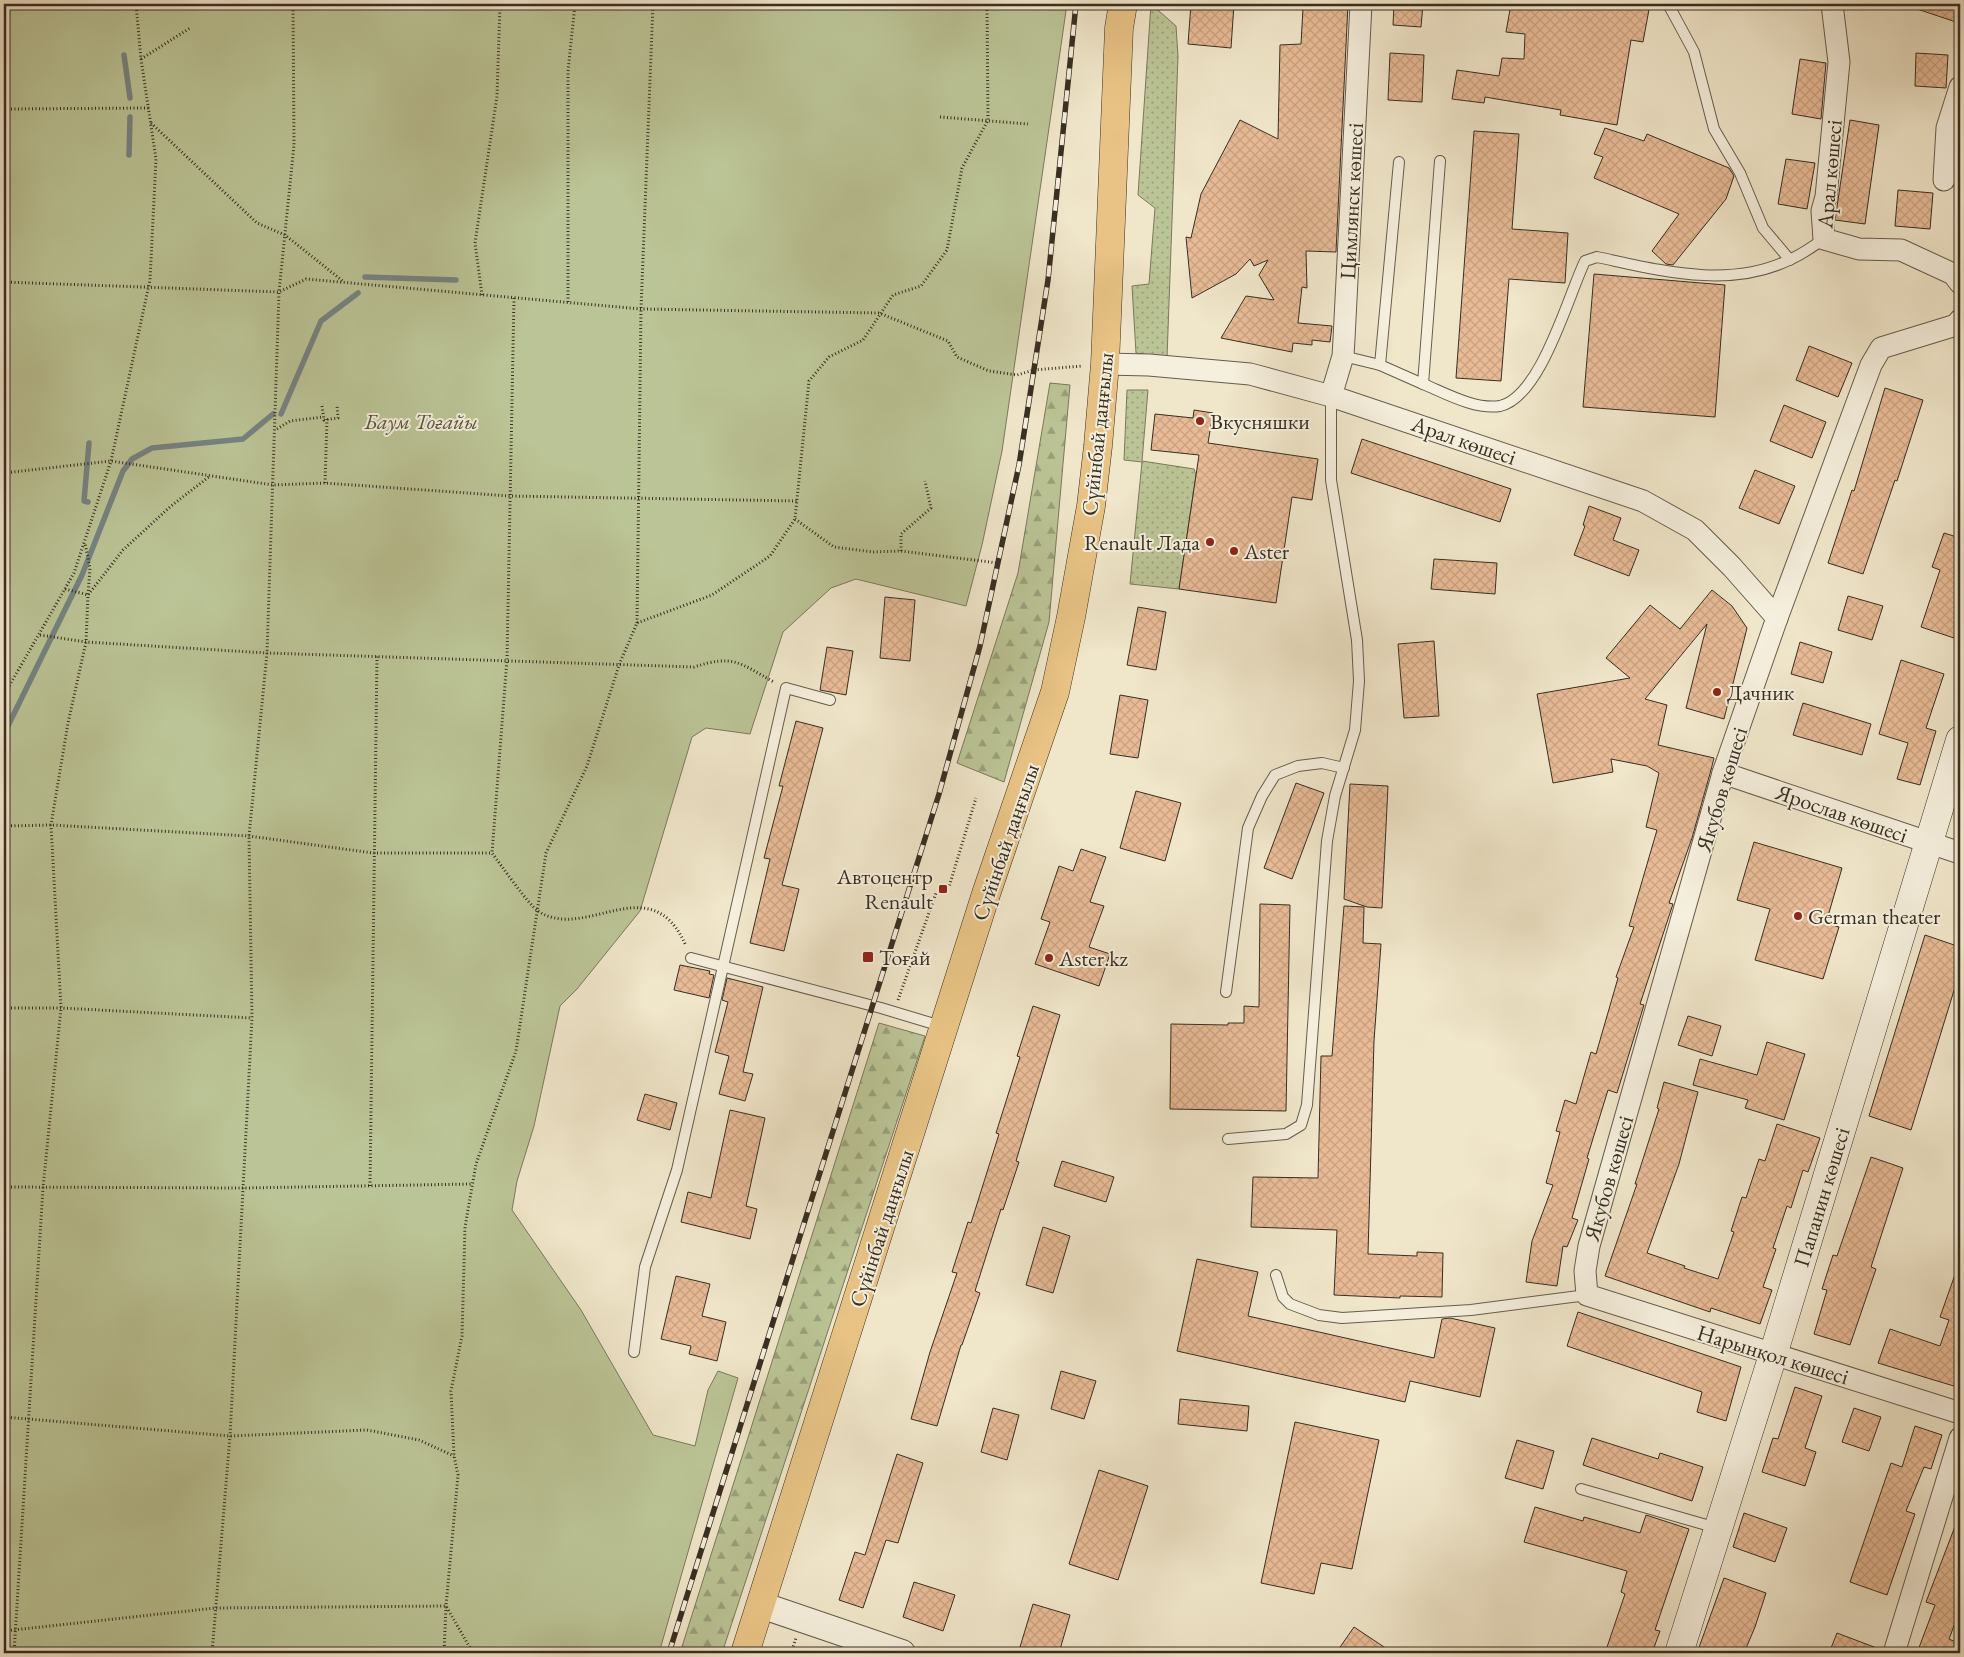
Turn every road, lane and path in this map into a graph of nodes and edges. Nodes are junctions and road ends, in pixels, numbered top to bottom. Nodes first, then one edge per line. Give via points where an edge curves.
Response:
1 (136, 4) edge
2 (292, 4) edge
3 (500, 4) edge
4 (575, 4) edge
5 (653, 4) edge
6 (987, 4) edge
7 (1123, 4) edge
8 (1362, 4) edge
9 (1668, 4) edge
10 (1832, 4) edge
11 (190, 28) dead end
12 (141, 59) junction
13 (1960, 87) edge
14 (149, 108) junction
15 (4, 109) edge
16 (940, 118) dead end
17 (988, 120) junction
18 (151, 123) junction
19 (1028, 124) dead end
20 (1440, 161) dead end
21 (1399, 162) dead end
22 (1944, 180) dead end
23 (285, 235) junction
24 (1824, 239) junction
25 (1790, 260) junction
26 (1957, 278) edge
27 (4, 282) edge
28 (345, 282) junction
29 (148, 287) junction
30 (279, 292) junction
31 (482, 295) junction
32 (514, 298) junction
33 (568, 302) junction
34 (641, 309) junction
35 (879, 314) junction
36 (1960, 320) edge
37 (1343, 356) junction
38 (1105, 364) junction
39 (1380, 365) junction
40 (1423, 384) junction
41 (1331, 396) junction
42 (337, 405) dead end
43 (322, 406) dead end
44 (325, 418) junction
45 (276, 430) junction
46 (111, 461) junction
47 (4, 473) edge
48 (210, 476) junction
49 (925, 481) dead end
50 (325, 483) junction
51 (273, 485) junction
52 (509, 496) junction
53 (638, 499) junction
54 (798, 501) junction
55 (795, 519) junction
56 (84, 542) junction
57 (901, 550) junction
58 (998, 563) dead end
59 (66, 589) junction
60 (88, 595) junction
61 (1777, 618) junction
62 (637, 623) junction
63 (40, 635) junction
64 (86, 642) junction
65 (267, 653) junction
66 (377, 656) junction
67 (507, 659) junction
68 (619, 665) junction
69 (786, 688) junction
70 (4, 695) edge
71 (830, 700) dead end
72 (1960, 740) edge
73 (1344, 768) junction
74 (1724, 773) junction
75 (976, 798) dead end
76 (52, 825) junction
77 (4, 826) edge
78 (249, 836) junction
79 (1928, 843) junction
80 (373, 853) junction
81 (492, 853) junction
82 (1960, 853) edge
83 (537, 910) junction
84 (691, 958) joint
85 (722, 966) junction
86 (1226, 992) dead end
87 (4, 1008) edge
88 (61, 1008) junction
89 (882, 1008) junction
90 (252, 1018) junction
91 (945, 1027) junction
92 (1228, 1138) dead end
93 (472, 1184) junction
94 (370, 1186) junction
95 (4, 1187) edge
96 (43, 1188) junction
97 (243, 1188) junction
98 (1276, 1275) dead end
99 (1587, 1295) junction
100 (634, 1352) dead end
101 (1773, 1355) junction
102 (1960, 1413) edge
103 (4, 1417) edge
104 (28, 1420) junction
105 (230, 1436) junction
106 (1960, 1438) edge
107 (454, 1456) junction
108 (1581, 1489) dead end
109 (1718, 1529) junction
110 (761, 1605) junction
111 (446, 1606) junction
112 (215, 1608) junction
113 (14, 1630) junction
114 (4, 1631) edge
115 (14, 1653) edge
116 (212, 1653) edge
117 (444, 1653) edge
118 (473, 1653) edge
119 (745, 1653) edge
120 (902, 1653) edge
121 (1679, 1653) edge
122 (1894, 1653) edge

1 - 12 path
2 - 23 path via 294,144
3 - 31 path via 497,96 475,243
4 - 33 path via 568,71
5 - 34 path
6 - 17 path
7 - 38 main road, Сүйінбай даңғылы via 1119,28
8 - 37 street, Цимлянск көшесі
9 - 25 lane via 1694,52 1714,129 1740,174 1762,228
10 - 24 street, Арал көшесі via 1839,62 1822,212
11 - 12 path
12 - 14 path
13 - 22 street via 1948,128
14 - 15 path
14 - 18 path
16 - 17 path
17 - 19 path
17 - 35 path via 962,168 948,250 921,286 893,296
18 - 23 path via 257,223
18 - 29 path via 156,159
20 - 40 lane
21 - 39 lane
23 - 28 path
23 - 30 path
24 - 25 lane
24 - 26 street, Арал көшесі via 1859,249 1901,250
25 - 40 lane via 1750,273 1724,276 1682,274 1596,257 1585,261 1542,365 1516,398 1499,406 1473,404
27 - 29 path
28 - 30 path via 306,279
28 - 31 path
29 - 30 path
29 - 46 path
30 - 45 path
31 - 32 path
32 - 33 path
32 - 52 path
33 - 34 path
34 - 35 path
34 - 53 path
35 - 38 path via 948,342 957,357 989,371 1017,375 1034,370
35 - 54 path via 863,340 829,357 809,381
36 - 61 street, Якубов көшесі via 1956,325 1881,348 1871,365
37 - 39 lane
37 - 41 street, Цимлянск көшесі
38 - 41 street, Арал көшесі via 1250,374
38 - 91 main road, Сүйінбай даңғылы via 1091,506 1055,692 986,894
39 - 40 lane
41 - 61 street, Арал көшесі via 1642,501 1695,530
41 - 73 lane via 1331,480 1357,640 1355,730
42 - 44 path via 338,418
43 - 44 path
44 - 45 path via 290,421
44 - 50 path
45 - 51 path
46 - 47 path
46 - 48 path
46 - 56 path
48 - 51 path
48 - 60 path via 123,550
49 - 57 path via 931,508 901,534
50 - 51 path
50 - 52 path
51 - 65 path
52 - 53 path
52 - 67 path
53 - 54 path
53 - 62 path
54 - 55 path
55 - 57 path via 834,547 873,552
55 - 62 path via 770,556 712,595
56 - 59 path
56 - 60 path via 90,568
57 - 58 path
59 - 60 path
59 - 63 path
60 - 64 path
61 - 74 street, Якубов көшесі
62 - 68 path
63 - 64 path
63 - 70 path
64 - 65 path
64 - 76 path via 68,723
65 - 66 path
65 - 78 path
66 - 67 path
66 - 80 path
67 - 68 path
67 - 81 path
68 - 69 path via 694,667 719,659 737,662
68 - 83 path via 587,766 546,853
69 - 71 lane
69 - 85 lane
72 - 79 main road, Папанин көшесі
73 - 86 lane via 1322,763 1298,766 1275,775 1262,796 1248,828
73 - 92 lane via 1327,841 1307,1105 1301,1126 1286,1134
74 - 79 street, Ярослав көшесі
74 - 99 street, Якубов көшесі via 1589,1246 1585,1271
75 - 89 path via 949,888 936,893 898,1001
76 - 77 path
76 - 78 path
76 - 88 path
78 - 80 path
78 - 90 path
79 - 82 street, Ярослав көшесі
79 - 101 main road, Папанин көшесі
80 - 81 path
80 - 94 path
81 - 83 path
83 - 84 path via 556,918 595,916 625,907 652,909 678,926
83 - 93 path via 516,1051
84 - 85 lane
85 - 89 lane
85 - 100 lane via 676,1170 645,1267
87 - 88 path
88 - 90 path
88 - 96 path
89 - 91 lane
90 - 97 path
91 - 110 main road, Сүйінбай даңғылы
93 - 94 path
93 - 107 path via 465,1227 462,1336 451,1392
94 - 97 path
95 - 96 path
96 - 97 path
96 - 104 path
97 - 105 path
98 - 99 lane via 1283,1297 1290,1304 1319,1315 1342,1318 1471,1310
99 - 101 street, Нарынқол көшесі
101 - 102 street, Нарынқол көшесі
101 - 109 main road, Папанин көшесі
103 - 104 path
104 - 105 path
104 - 113 path
105 - 107 path via 367,1430 419,1440
105 - 112 path
106 - 122 street
107 - 111 path via 458,1475
108 - 109 lane
109 - 121 main road, Папанин көшесі
110 - 119 main road, Сүйінбай даңғылы
110 - 120 street
111 - 112 path
111 - 117 path
111 - 118 path
112 - 113 path
112 - 116 path
113 - 114 path
113 - 115 path

